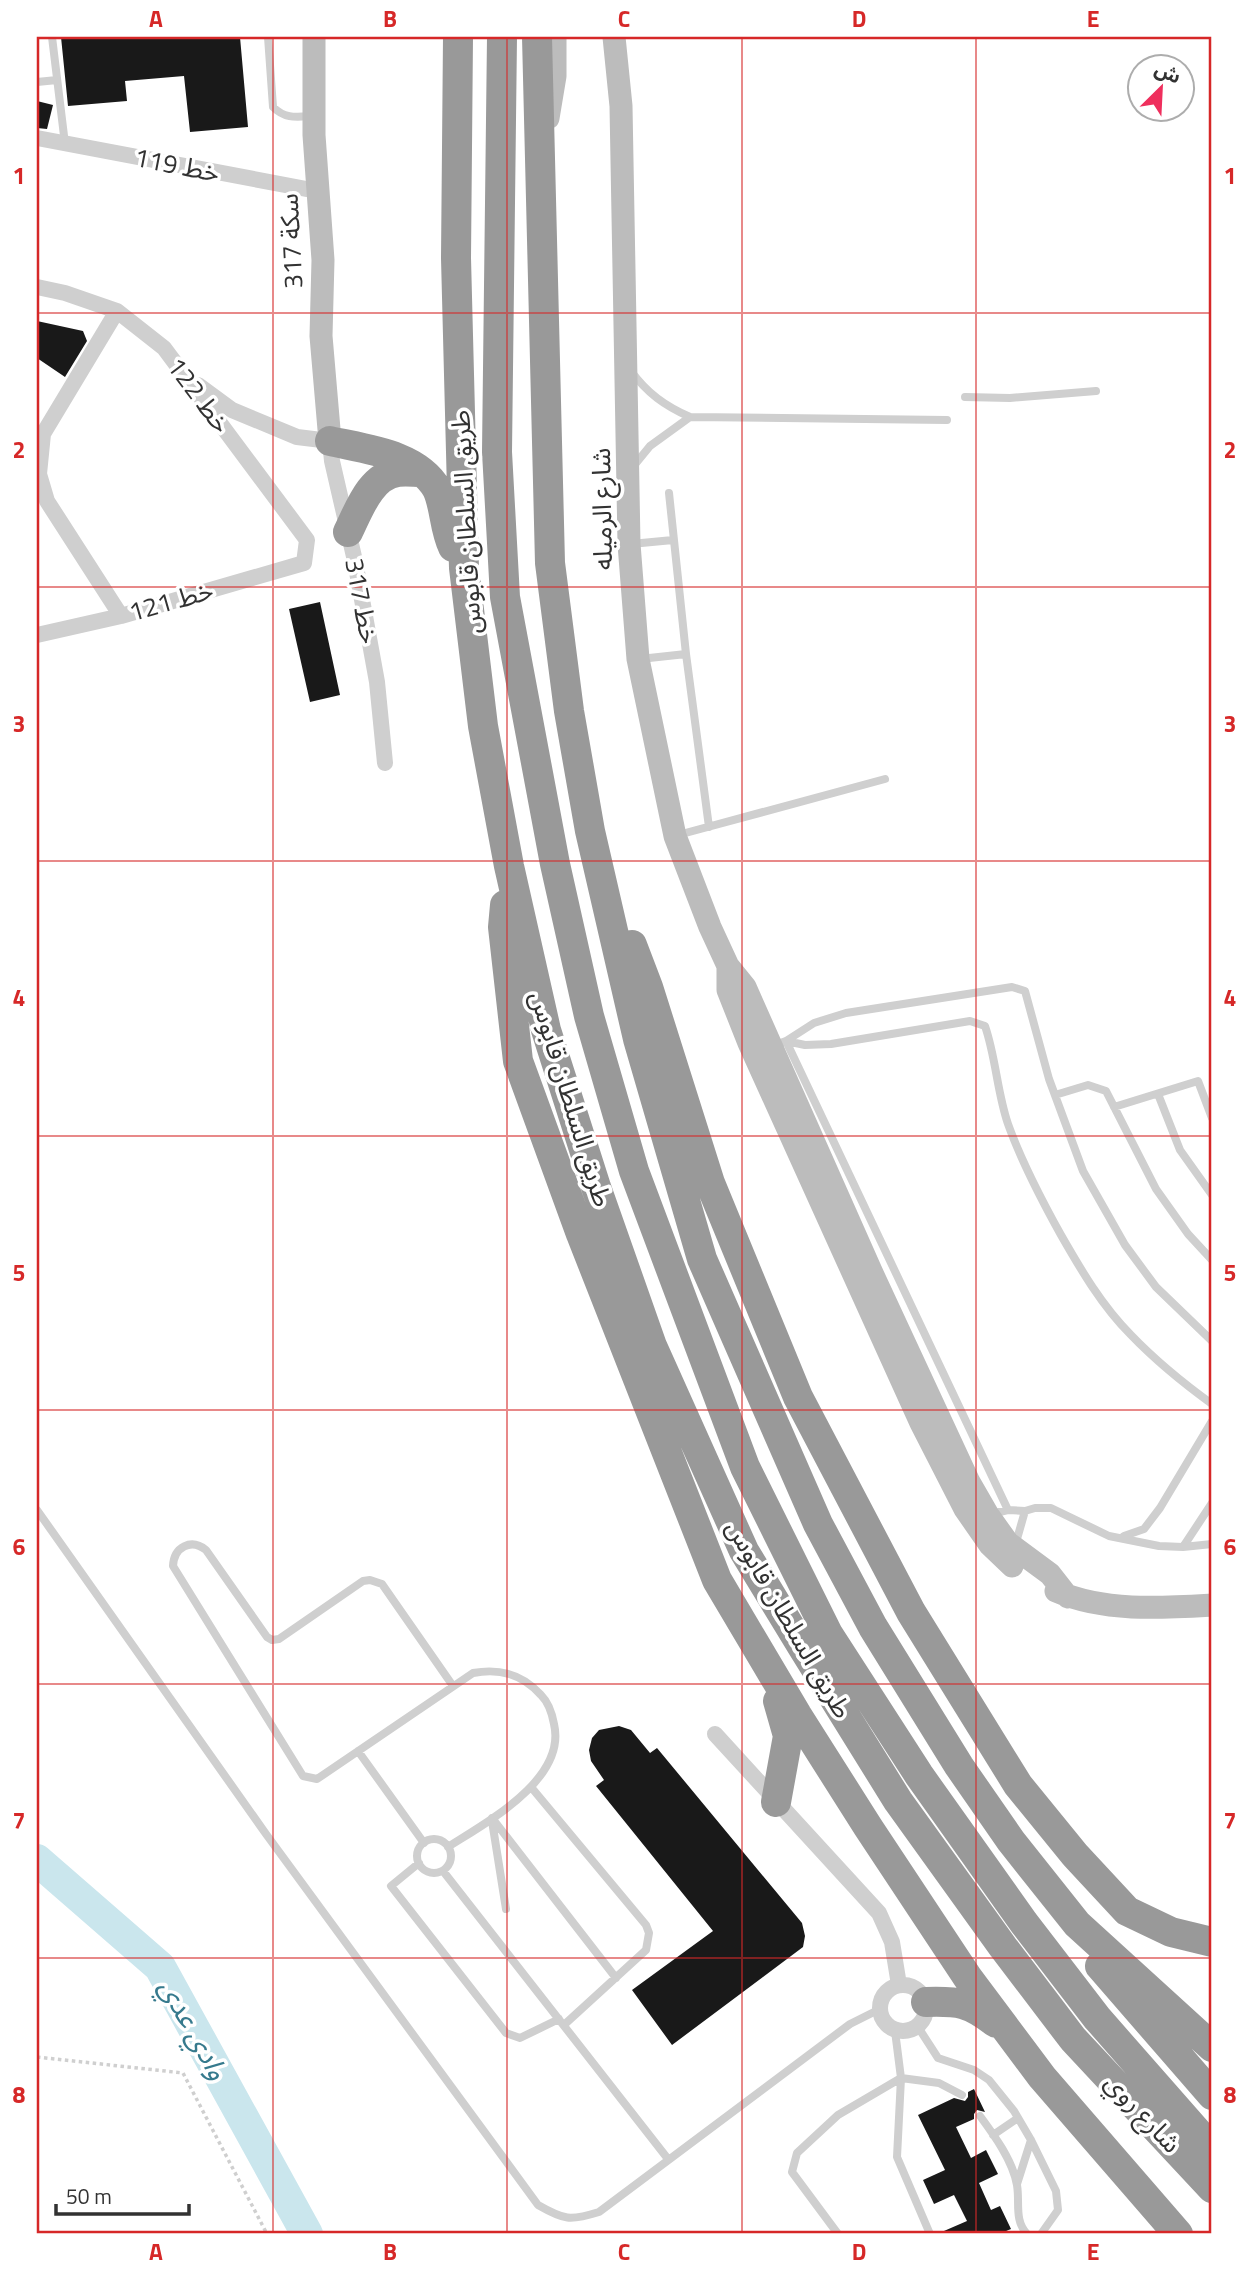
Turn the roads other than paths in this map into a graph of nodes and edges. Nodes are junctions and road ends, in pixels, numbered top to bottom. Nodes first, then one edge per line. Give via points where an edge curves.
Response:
1 (52, 37) edge
2 (268, 37) edge
3 (314, 37) edge
4 (458, 37) edge
5 (502, 37) edge
6 (537, 37) edge
7 (555, 37) edge
8 (614, 37) edge
9 (57, 80) junction
10 (37, 82) edge
11 (314, 115) junction
12 (37, 138) edge
13 (65, 144) junction
14 (541, 163) junction
15 (317, 191) junction
16 (37, 287) edge
17 (117, 312) junction
18 (627, 365) junction
19 (185, 375) junction
20 (1096, 391) dead end
21 (965, 397) dead end
22 (690, 417) junction
23 (947, 421) dead end
24 (330, 442) junction
25 (424, 472) junction
26 (628, 472) junction
27 (669, 493) dead end
28 (348, 532) junction
29 (673, 540) junction
30 (629, 544) junction
31 (304, 563) joint
32 (464, 568) junction
33 (121, 616) junction
34 (37, 635) edge
35 (686, 654) junction
36 (638, 659) junction
37 (385, 763) dead end
38 (885, 779) dead end
39 (709, 827) junction
40 (590, 831) junction
41 (675, 836) junction
42 (509, 866) junction
43 (728, 966) junction
44 (778, 1044) junction
45 (1158, 1094) junction
46 (1055, 1095) junction
47 (1114, 1107) junction
48 (1212, 1118) edge
49 (1212, 1195) edge
50 (1212, 1260) edge
51 (1212, 1341) edge
52 (1212, 1404) edge
53 (1212, 1421) edge
54 (938, 1457) junction
55 (1212, 1503) edge
56 (37, 1510) edge
57 (1025, 1511) junction
58 (998, 1513) junction
59 (1121, 1537) junction
60 (1212, 1544) edge
61 (1183, 1547) junction
62 (1014, 1549) junction
63 (1068, 1597) junction
64 (1212, 1605) edge
65 (760, 1651) junction
66 (453, 1686) junction
67 (715, 1734) dead end
68 (358, 1751) junction
69 (531, 1787) junction
70 (776, 1802) junction
71 (492, 1818) junction
72 (424, 1843) junction
73 (448, 1847) junction
74 (419, 1863) junction
75 (443, 1871) junction
76 (506, 1909) dead end
77 (1077, 1924) junction
78 (1212, 1941) edge
79 (616, 1978) junction
80 (899, 1985) junction
81 (880, 2009) junction
82 (922, 2014) junction
83 (1097, 2018) joint
84 (562, 2022) junction
85 (1005, 2029) junction
86 (895, 2031) junction
87 (1073, 2039) joint
88 (1212, 2047) edge
89 (901, 2078) junction
90 (962, 2095) dead end
91 (1212, 2095) edge
92 (980, 2116) dead end
93 (1018, 2118) junction
94 (1083, 2124) junction
95 (993, 2135) junction
96 (1031, 2140) junction
97 (1212, 2149) edge
98 (668, 2159) junction
99 (1017, 2185) junction
100 (1212, 2188) edge
101 (1157, 2221) edge
102 (838, 2234) edge
103 (930, 2234) edge
104 (1027, 2234) edge
105 (1041, 2234) edge
106 (1178, 2234) edge
107 (1202, 2234) edge

1 - 9 lane
2 - 11 lane via 274,107 290,117
3 - 11 street, سكة 317
4 - 32 highway, طريق السلطان قابوس via 457,294
5 - 83 highway, طريق السلطان قابوس via 497,452 505,597 589,1016 643,1196 744,1467 828,1634 919,1775
6 - 14 highway
7 - 14 street via 555,76
8 - 18 street, شارع الرميله via 621,106
9 - 10 lane
9 - 13 lane
11 - 15 street, سكة 317
12 - 13 street, خط 119
13 - 15 street, خط 119
14 - 40 highway via 550,563
15 - 24 street, سكة 317 via 323,260 321,336
16 - 17 street, خط 122
17 - 19 street, خط 122 via 164,348
17 - 33 street via 43,434 38,474 47,501
18 - 22 lane via 666,407
18 - 26 street, شارع الرميله
19 - 24 street via 232,410 297,437
19 - 31 street, خط 122 via 307,540
20 - 21 lane
22 - 23 lane
22 - 26 lane via 650,446
24 - 25 highway via 401,460
24 - 28 street, خط 317
25 - 28 highway via 384,476 370,490
25 - 32 highway via 438,491 447,534
26 - 30 street, شارع الرميله
27 - 29 lane
28 - 37 street, خط 317 via 377,682
29 - 30 lane
29 - 35 lane
30 - 36 street, شارع الرميله
31 - 33 street, خط 121
32 - 42 highway, طريق السلطان قابوس via 483,726
33 - 34 street, خط 121
35 - 36 lane
35 - 39 lane
36 - 41 street, شارع الرميله
38 - 39 lane
39 - 41 lane
40 - 77 highway via 638,1039 702,1259 818,1524 873,1627 960,1766 1011,1841
40 - 78 highway via 648,987 710,1183 798,1397 911,1612 1018,1785 1075,1856 1127,1911 1171,1932
41 - 43 street, شارع الرميله
42 - 65 highway via 503,927 518,1061 717,1580
42 - 87 highway, طريق السلطان قابوس via 546,1030 600,1199 652,1346 744,1551 898,1801
43 - 44 street
43 - 54 street via 728,990 749,1043
44 - 46 lane via 814,1023 846,1013 1020,988 1026,991
44 - 52 lane via 831,1044 970,1021 985,1026 1008,1122 1033,1185 1087,1280 1129,1334
44 - 58 street via 921,1380 970,1482
45 - 47 lane
45 - 48 lane via 1198,1081
45 - 49 lane via 1180,1150
46 - 47 lane via 1088,1085 1106,1091
46 - 51 lane via 1083,1171 1125,1245 1156,1287
47 - 50 lane via 1156,1189
53 - 59 lane via 1144,1529
54 - 58 street via 978,1511
54 - 63 street via 990,1545 1021,1573
55 - 61 lane
56 - 98 lane via 266,1834 538,2205 561,2218 598,2212
57 - 58 lane
57 - 59 lane via 1057,1510 1098,1532
57 - 62 lane
58 - 62 street
59 - 61 lane
60 - 61 lane
62 - 63 street via 1050,1574
63 - 64 street via 1113,1605
65 - 70 highway via 789,1736
65 - 85 highway via 868,1827
66 - 68 lane
66 - 68 lane via 382,1584 363,1581 272,1640 206,1550 196,1544 179,1549 173,1566 303,1776 317,1779
66 - 69 lane via 473,1672 505,1672 527,1682 545,1699 556,1730 555,1745 551,1761
67 - 70 street
68 - 72 lane
69 - 71 lane
69 - 79 lane via 646,1925 646,1950
70 - 80 street via 879,1913 892,1942
71 - 73 lane
71 - 76 lane
71 - 79 lane
72 - 73 lane via 440,1840
72 - 74 lane via 418,1852
73 - 75 lane via 451,1858
74 - 75 lane via 426,1871
74 - 84 lane via 391,1886 506,2033 520,2038
75 - 84 lane
77 - 88 highway
77 - 91 highway via 1098,1964
79 - 84 lane
80 - 81 street via 884,1995
80 - 82 street via 912,1987 923,1996
81 - 86 street
81 - 98 lane via 850,2024
82 - 85 highway via 951,2000 970,2006
82 - 86 street via 905,2032
82 - 93 lane via 938,2057 989,2080
83 - 97 highway, شارع روي
84 - 98 lane
85 - 94 highway
86 - 89 lane
87 - 100 highway, شارع روي
89 - 90 lane via 939,2083
89 - 102 lane via 838,2115 797,2153 792,2172
89 - 103 lane via 897,2157
92 - 95 lane
93 - 95 lane
93 - 96 lane
94 - 101 highway
94 - 107 highway via 1113,2141
95 - 99 lane
96 - 99 lane
96 - 105 lane via 1056,2191 1058,2210
99 - 104 lane via 1017,2210
101 - 106 highway

